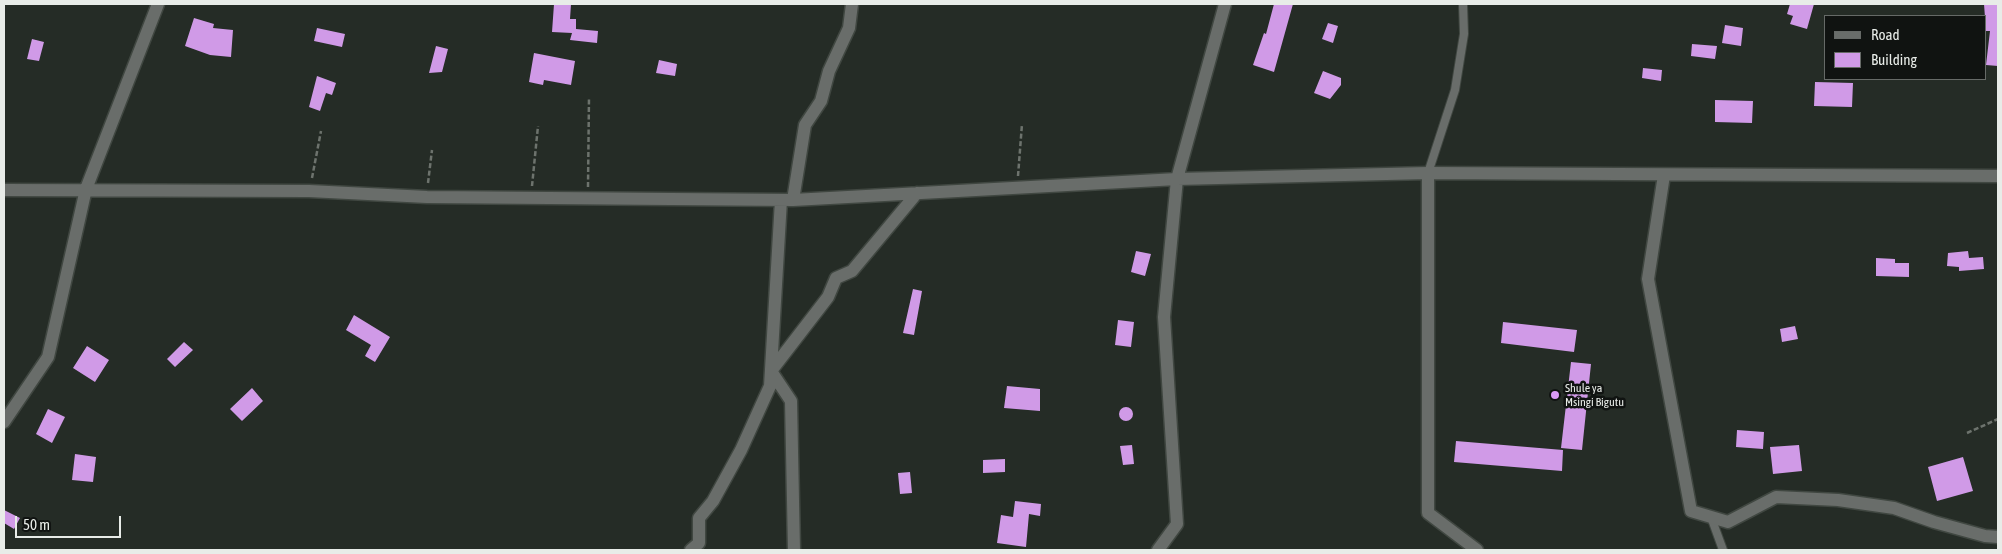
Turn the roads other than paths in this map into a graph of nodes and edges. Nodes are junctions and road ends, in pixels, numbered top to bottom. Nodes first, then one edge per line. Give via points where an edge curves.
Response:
1 (158, 4) edge
2 (852, 4) edge
3 (1225, 4) edge
4 (1463, 4) edge
5 (1428, 173) junction
6 (1664, 175) junction
7 (1998, 176) edge
8 (1177, 179) junction
9 (86, 189) junction
10 (4, 190) edge
11 (917, 193) junction
12 (787, 200) junction
13 (771, 371) junction
14 (4, 422) edge
15 (1711, 517) junction
16 (1998, 537) edge
17 (692, 550) edge
18 (794, 550) edge
19 (1158, 550) edge
20 (1477, 550) edge
21 (1723, 550) edge

1 - 9 street
2 - 12 street via 849,28 829,71 821,101 805,125
3 - 8 street
4 - 5 lane via 1464,34 1455,90
5 - 6 street
5 - 8 street
5 - 20 street via 1428,513
6 - 7 street
6 - 15 street via 1648,279 1691,511
8 - 11 street
8 - 19 street via 1164,317 1177,524
9 - 10 street
9 - 12 street via 309,191 427,197
9 - 14 street via 48,357
11 - 12 street
11 - 13 street via 852,272 836,278 828,296
12 - 13 street
13 - 17 street via 770,386 741,450 713,501 699,518 699,543
13 - 18 street via 791,401
15 - 16 street via 1728,522 1776,497 1838,500 1894,508 1934,522
15 - 21 lane

